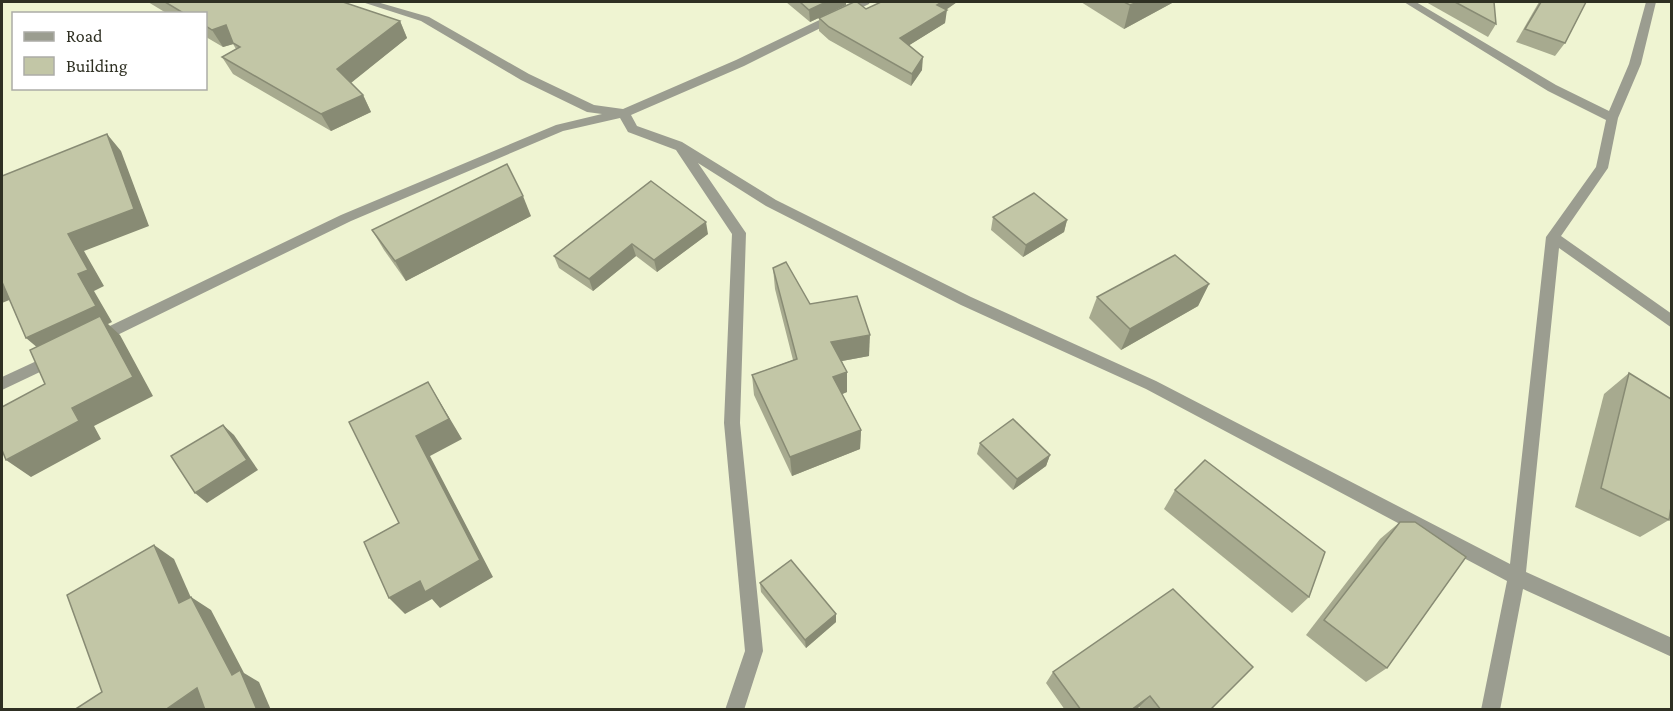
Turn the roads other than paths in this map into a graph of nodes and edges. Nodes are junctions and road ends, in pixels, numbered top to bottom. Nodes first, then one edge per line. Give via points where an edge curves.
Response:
1 (367, 2) edge
2 (865, 2) edge
3 (1409, 2) edge
4 (1651, 2) edge
5 (849, 5) edge
6 (624, 113) junction
7 (1612, 118) junction
8 (678, 145) junction
9 (1553, 237) junction
10 (1671, 321) edge
11 (2, 384) edge
12 (1517, 576) junction
13 (1671, 648) edge
14 (734, 710) edge
15 (1490, 710) edge

1 - 6 street via 425,19 525,77 591,109
2 - 5 street
3 - 7 street via 1552,88
4 - 7 street via 1635,64
5 - 6 street via 740,63
6 - 8 street via 632,129
6 - 11 street via 560,128 357,214
7 - 9 street via 1602,168
8 - 12 street via 771,203 966,301 1151,385
8 - 14 street via 738,233 732,423 754,651
9 - 10 street
9 - 12 street
12 - 13 street
12 - 15 street

